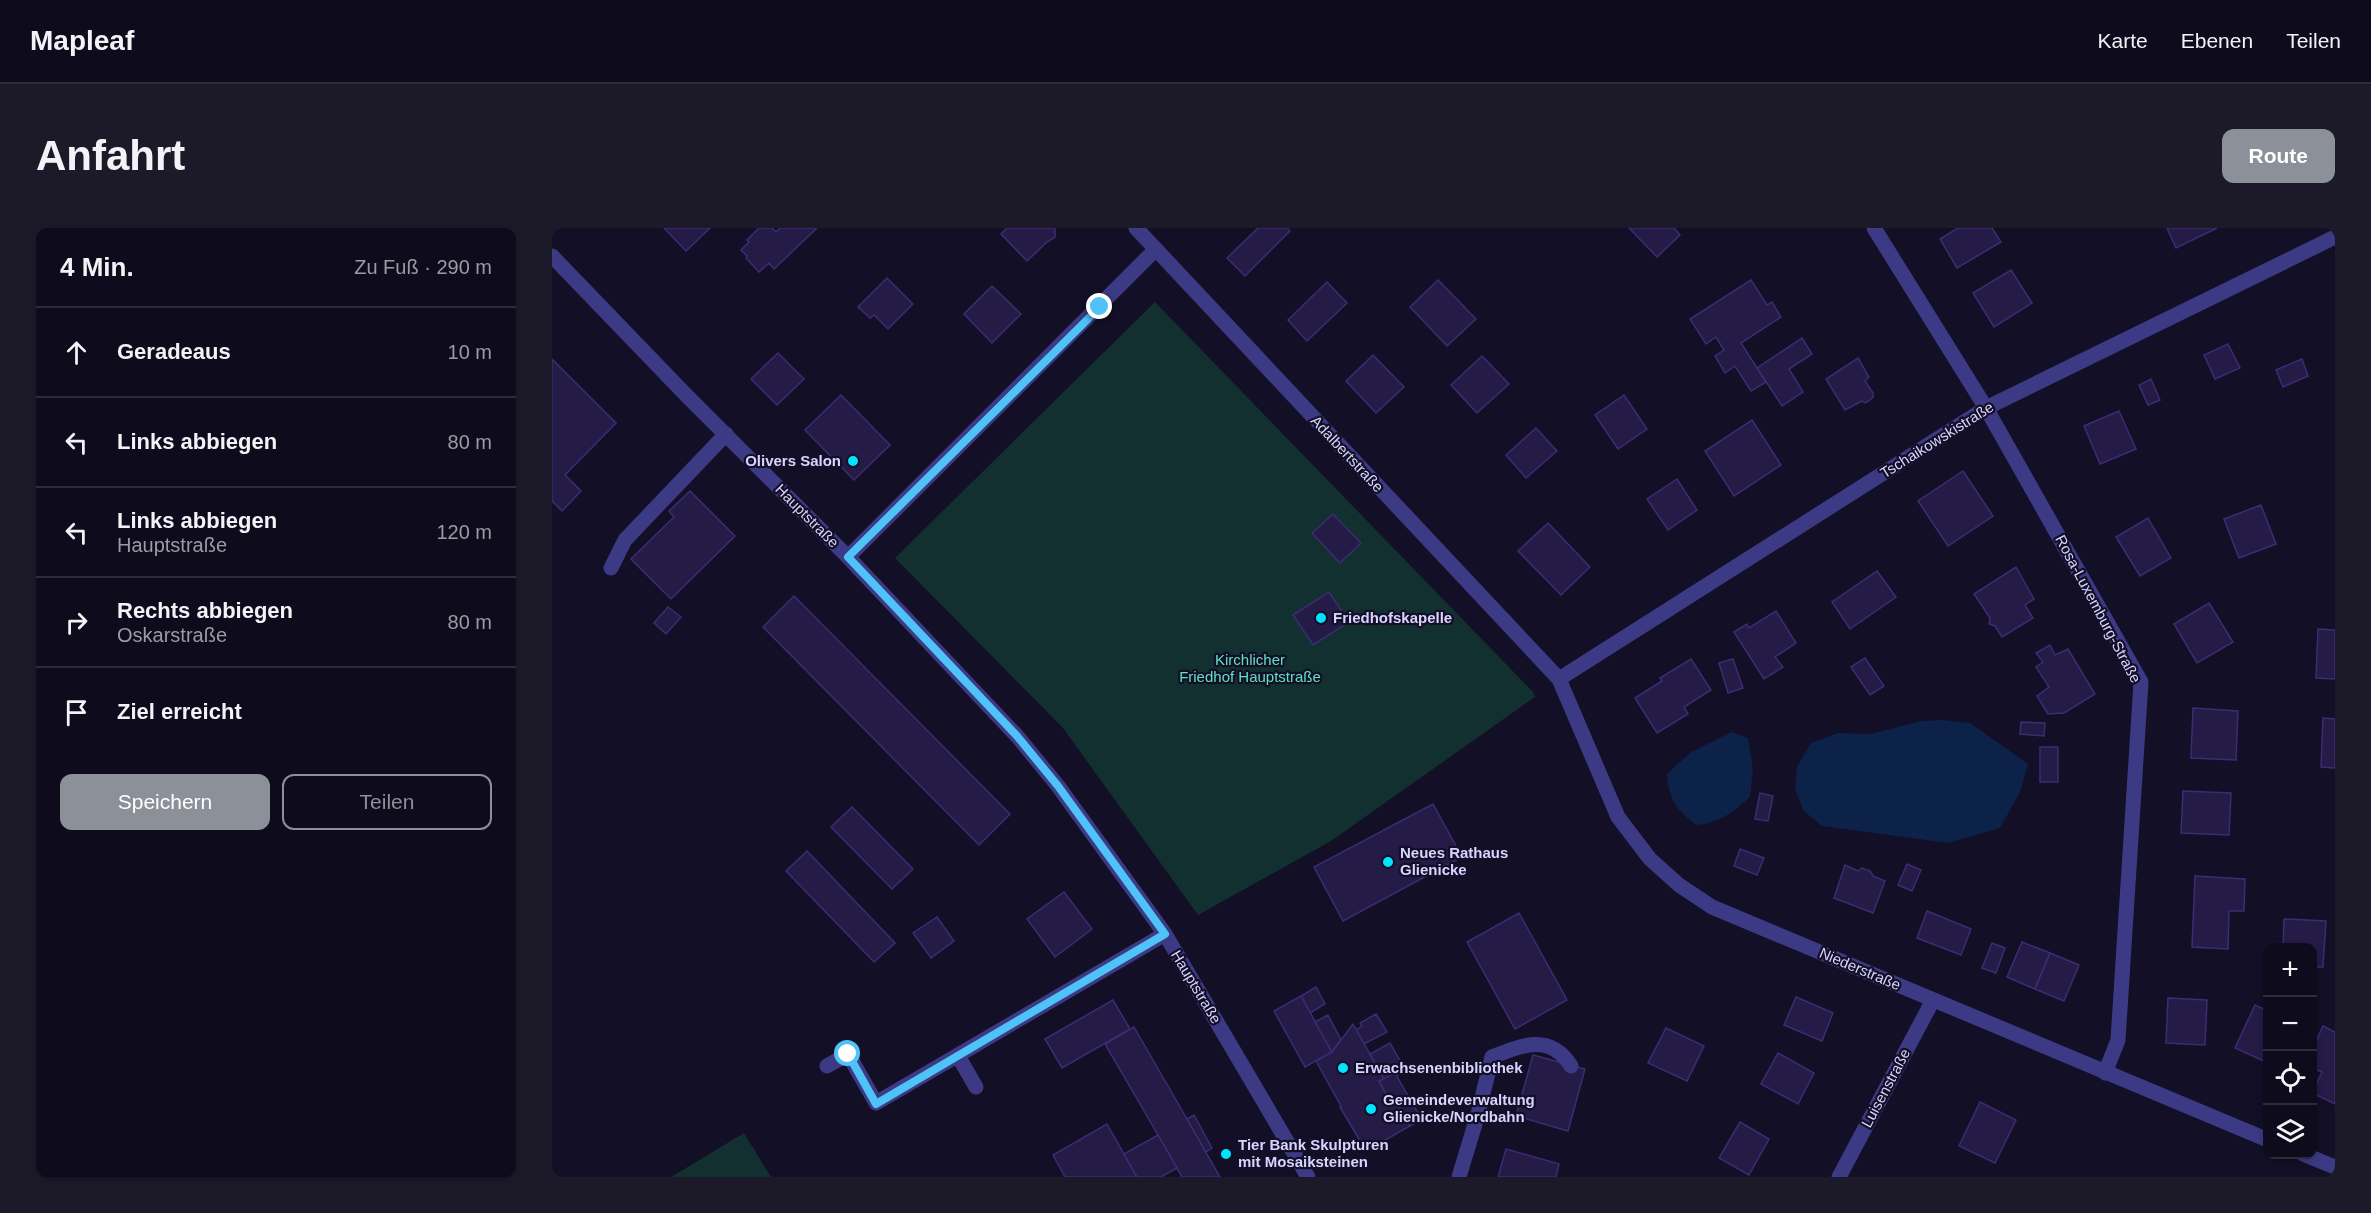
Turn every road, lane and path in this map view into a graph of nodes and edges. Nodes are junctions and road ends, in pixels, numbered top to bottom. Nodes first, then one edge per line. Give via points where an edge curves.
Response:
1 (1136, 228) edge
2 (1874, 228) edge
3 (2335, 237) edge
4 (1156, 249) junction
5 (552, 256) edge
6 (1986, 408) junction
7 (726, 434) junction
8 (848, 557) junction
9 (611, 568) dead end
10 (1559, 680) junction
11 (1165, 934) junction
12 (1934, 1000) junction
13 (958, 1056) junction
14 (1571, 1065) dead end
15 (827, 1066) dead end
16 (2105, 1073) junction
17 (976, 1087) dead end
18 (2263, 1138) edge
19 (2314, 1159) edge
20 (2335, 1167) edge
21 (1308, 1177) edge
22 (1459, 1177) edge
23 (1839, 1177) edge

1 - 4 street, Adalbertstraße
2 - 6 street, Rosa-Luxemburg-Straße
3 - 6 street, Tschaikowskistraße
4 - 8 street
4 - 10 street, Adalbertstraße
5 - 7 street, Hauptstraße
6 - 10 street, Tschaikowskistraße
6 - 16 street, Rosa-Luxemburg-Straße via 2141,682 2118,1040
7 - 8 street, Hauptstraße
7 - 9 street via 625,540
8 - 11 street, Hauptstraße via 1017,736
10 - 12 street, Niederstraße via 1618,817 1650,860 1679,885 1712,907
11 - 13 street
11 - 21 street, Hauptstraße
12 - 16 street, Niederstraße
12 - 23 street, Luisenstraße
13 - 15 street via 876,1104 848,1054
13 - 17 street
14 - 22 street via 1564,1054 1550,1045 1535,1044 1492,1057
16 - 18 street, Niederstraße
19 - 20 street

